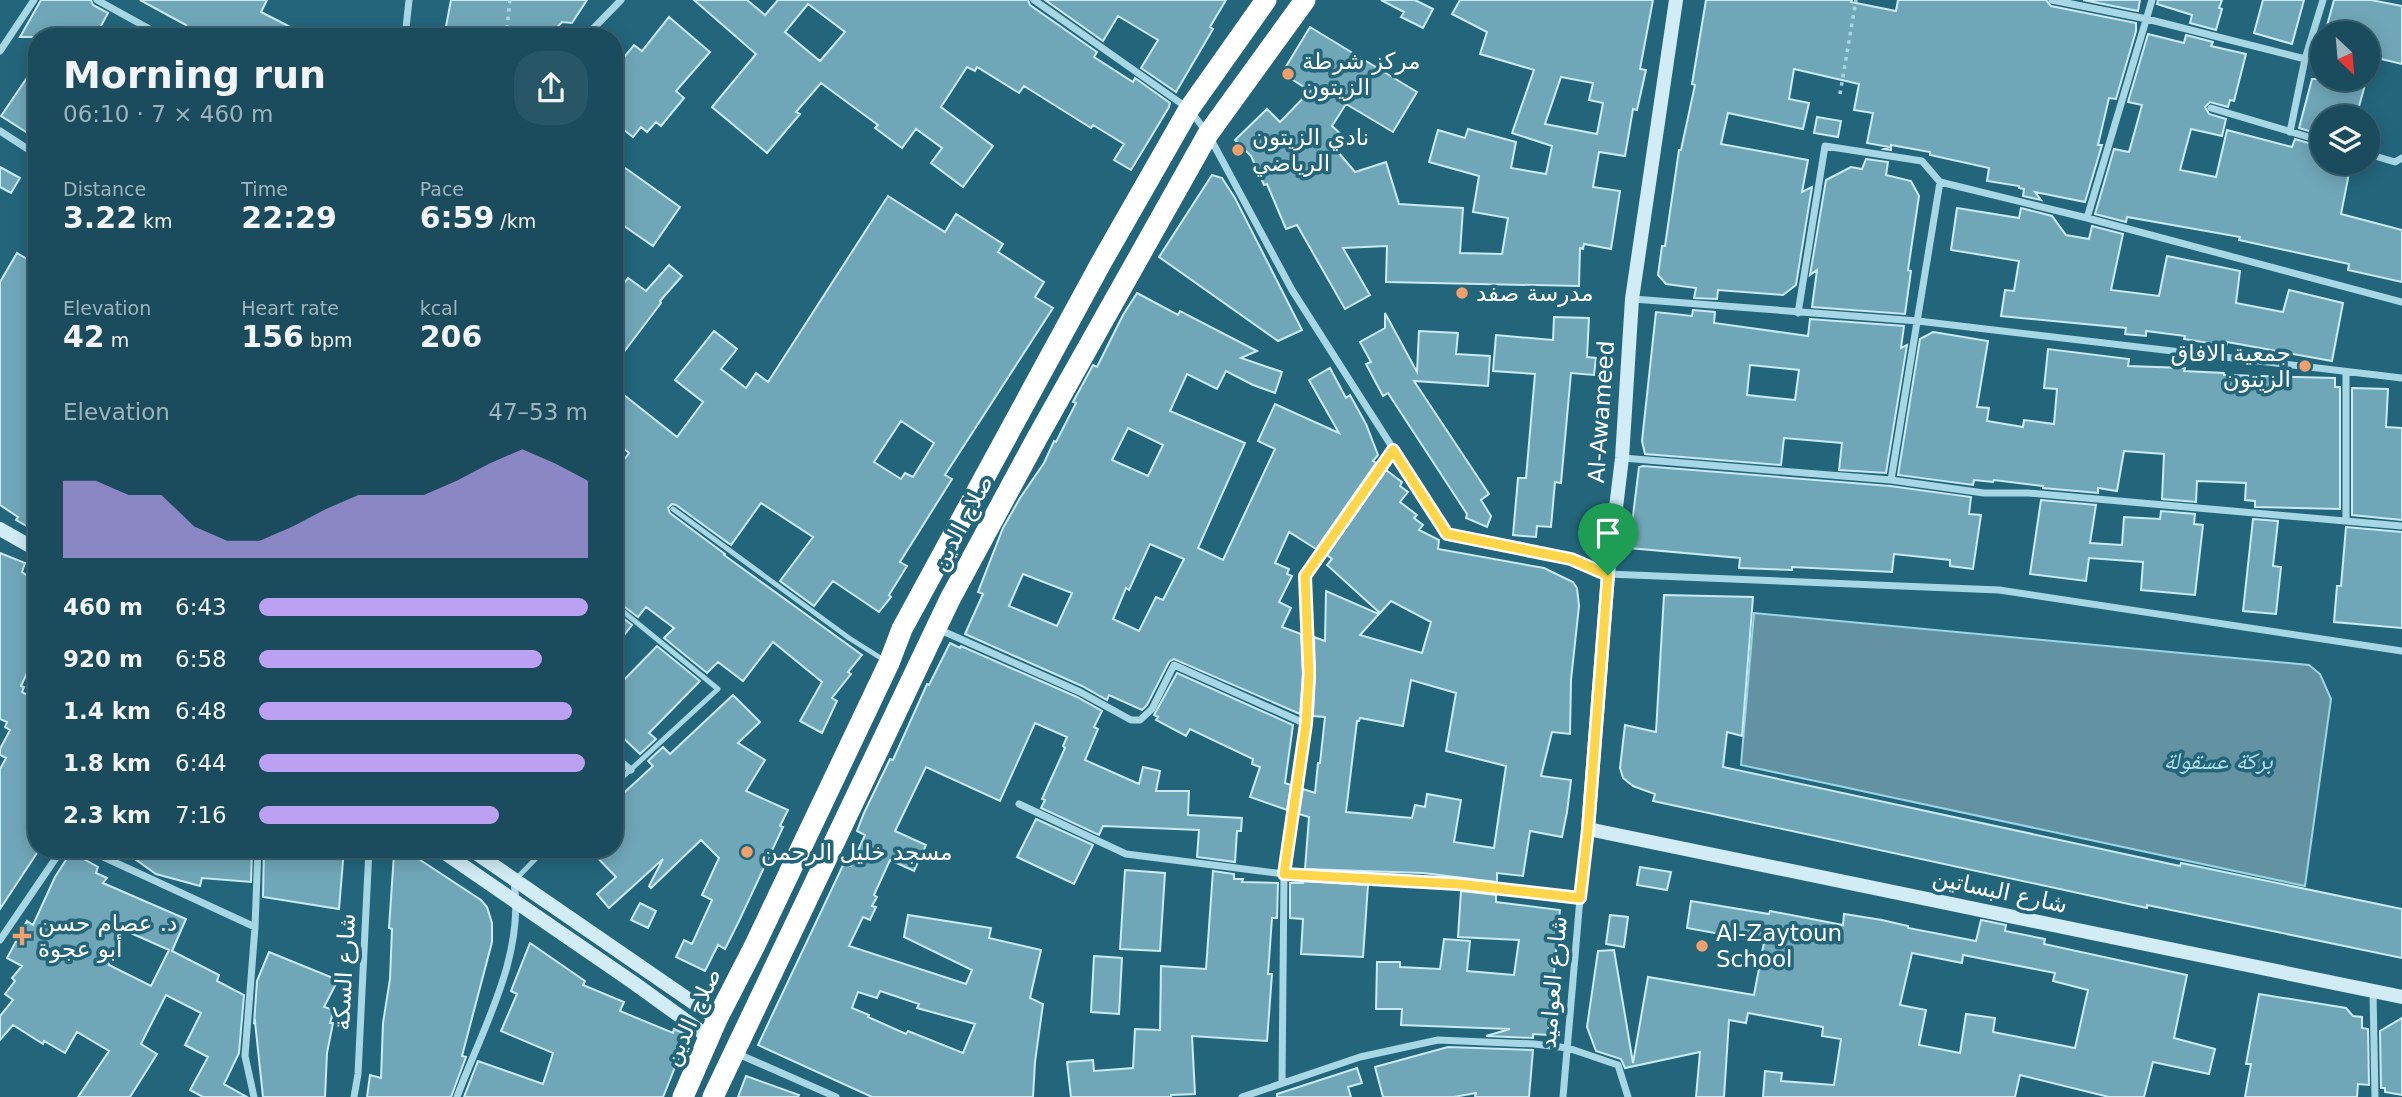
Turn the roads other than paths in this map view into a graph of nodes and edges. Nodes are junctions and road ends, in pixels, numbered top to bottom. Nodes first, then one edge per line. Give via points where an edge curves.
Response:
1 (34, 0) edge
2 (97, 0) edge
3 (409, 0) edge
4 (621, 0) edge
5 (1034, 0) edge
6 (1266, 0) edge
7 (1305, 0) edge
8 (1676, 0) edge
9 (2052, 0) edge
10 (2152, 0) edge
11 (2323, 0) edge
12 (2147, 19) junction
13 (148, 28) edge
14 (406, 28) edge
15 (594, 28) edge
16 (0, 51) edge
17 (2305, 59) junction
18 (2211, 108) dead end
19 (1189, 109) junction
20 (0, 131) edge
21 (2290, 132) junction
22 (1208, 134) junction
23 (2310, 138) edge
24 (28, 149) edge
25 (2380, 158) edge
26 (2402, 158) edge
27 (1940, 182) junction
28 (2087, 218) junction
29 (1632, 299) junction
30 (2402, 302) edge
31 (1798, 313) junction
32 (1918, 321) junction
33 (2346, 372) junction
34 (2402, 378) edge
35 (1393, 450) junction
36 (1622, 458) junction
37 (1891, 480) junction
38 (673, 509) dead end
39 (2346, 521) junction
40 (2402, 526) edge
41 (0, 530) edge
42 (28, 545) edge
43 (1608, 575) junction
44 (623, 611) edge
45 (937, 629) junction
46 (2402, 651) edge
47 (889, 663) junction
48 (1306, 724) junction
49 (623, 763) edge
50 (631, 770) junction
51 (623, 777) edge
52 (1019, 804) dead end
53 (1588, 829) junction
54 (56, 858) edge
55 (106, 858) edge
56 (258, 858) edge
57 (369, 858) edge
58 (452, 858) edge
59 (482, 858) edge
60 (536, 858) edge
61 (1284, 874) junction
62 (514, 881) junction
63 (1580, 898) junction
64 (517, 904) junction
65 (255, 926) junction
66 (0, 940) edge
67 (2372, 991) junction
68 (2402, 997) edge
69 (713, 1028) junction
70 (1568, 1048) junction
71 (735, 1053) junction
72 (1282, 1082) junction
73 (254, 1097) edge
74 (354, 1097) edge
75 (457, 1097) edge
76 (683, 1097) edge
77 (713, 1097) edge
78 (836, 1097) edge
79 (1242, 1097) edge
80 (1563, 1097) edge
81 (1628, 1097) edge
82 (2375, 1097) edge

1 - 16 street
2 - 13 street
3 - 14 street
4 - 15 street
5 - 19 street
6 - 19 highway, صلاح الدين
7 - 22 highway, صلاح الدين
8 - 29 main road, Al-Awameed
9 - 12 street
10 - 12 street
11 - 17 street
12 - 17 street
12 - 28 street
17 - 21 street
18 - 21 street
19 - 22 street
19 - 47 highway, صلاح الدين via 902,629
20 - 24 street
21 - 23 street
22 - 35 street via 1292,290
22 - 45 highway, صلاح الدين via 1037,438
25 - 26 street via 2395,162
27 - 28 street
27 - 31 street via 1922,161 1825,146
27 - 32 street
28 - 30 street
29 - 31 street
29 - 36 main road, Al-Awameed
31 - 32 street
32 - 33 street
32 - 37 street
33 - 34 street
33 - 39 street
35 - 43 street via 1447,534 1571,559
35 - 48 street via 1305,576
36 - 37 street
36 - 43 main road, Al-Awameed
37 - 39 street via 1984,493
38 - 47 lane
39 - 40 street
41 - 42 main road
43 - 46 street via 1999,590
43 - 53 main road, Al-Awameed
44 - 50 lane via 718,690
45 - 48 street via 1080,692 1131,720 1140,720 1152,709 1174,665
45 - 71 highway, صلاح الدين
47 - 69 highway, صلاح الدين
48 - 61 street
49 - 50 street
50 - 51 lane
52 - 61 street via 1126,854
53 - 63 street, شارع العواميد
53 - 67 main road, شارع البساتين
54 - 66 street
55 - 65 street
56 - 65 street
57 - 74 street, شارع السكة
58 - 64 main road
59 - 62 main road
60 - 62 lane
61 - 63 street via 1458,884
61 - 72 street
62 - 64 street
62 - 69 main road
63 - 70 street, شارع العواميد
64 - 69 main road via 634,983
64 - 75 street via 504,975
65 - 73 street via 245,1056
67 - 68 main road, شارع البساتين
67 - 82 street
69 - 76 highway, صلاح الدين
70 - 72 street via 1438,1040 1360,1057
70 - 80 street, شارع العواميد
70 - 81 street via 1618,1065
71 - 77 highway, صلاح الدين
71 - 78 street
72 - 79 street

